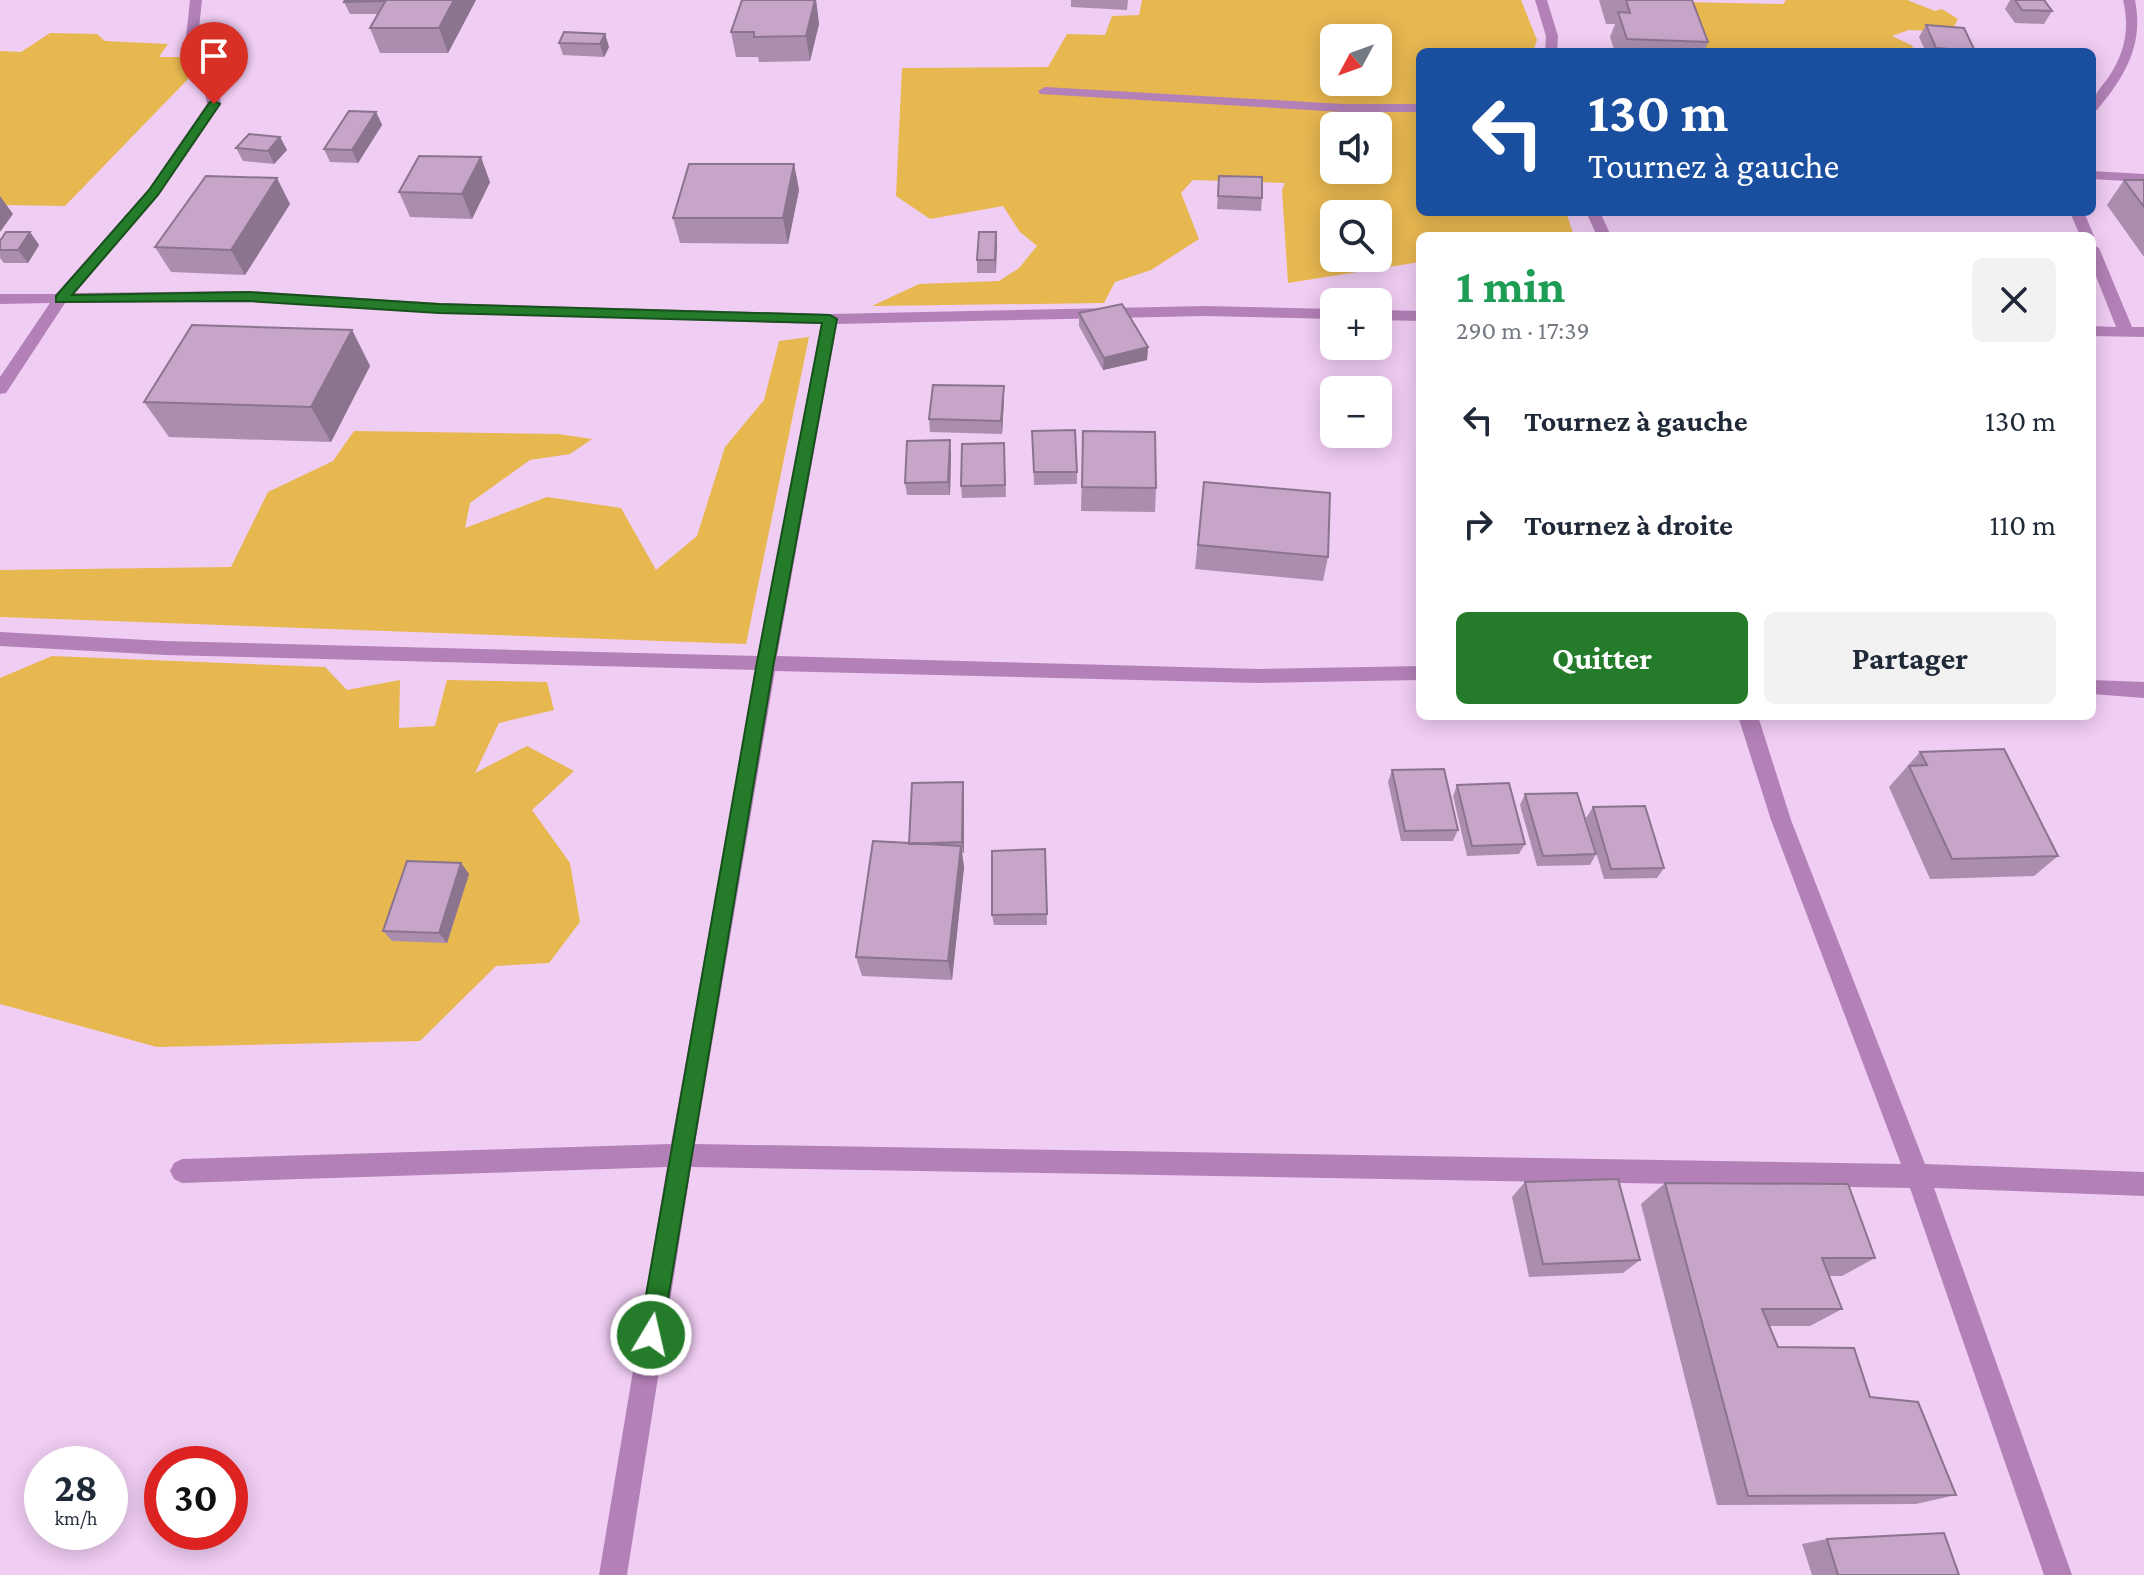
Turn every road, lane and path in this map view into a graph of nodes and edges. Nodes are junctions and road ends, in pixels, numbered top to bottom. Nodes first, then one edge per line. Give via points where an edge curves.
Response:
1 (196, 0) edge
2 (1541, 0) edge
3 (2129, 0) edge
4 (1551, 48) edge
5 (1045, 91) dead end
6 (2096, 102) edge
7 (1416, 108) edge
8 (2096, 175) edge
9 (2144, 178) edge
10 (2096, 258) edge
11 (0, 299) edge
12 (60, 299) junction
13 (1320, 314) edge
14 (1392, 315) edge
15 (1416, 316) edge
16 (830, 319) junction
17 (2096, 331) edge
18 (2126, 331) junction
19 (2144, 332) edge
20 (0, 389) edge
21 (0, 639) edge
22 (765, 662) junction
23 (1416, 673) edge
24 (2096, 687) edge
25 (2144, 690) edge
26 (1749, 720) edge
27 (679, 1155) junction
28 (182, 1171) dead end
29 (1918, 1176) junction
30 (2144, 1184) edge
31 (613, 1575) edge
32 (2058, 1575) edge

1 - 12 street via 190,57 211,87 214,104 153,193
2 - 4 street
3 - 6 street via 2136,20 2124,69
5 - 7 street
8 - 9 street
10 - 18 street
11 - 12 street
12 - 16 street via 248,296 439,308
12 - 20 street
13 - 16 street
14 - 15 street
16 - 22 street
17 - 18 street
18 - 19 street
21 - 22 street via 165,648
22 - 23 street via 1258,676
22 - 27 street
24 - 25 street
26 - 29 street via 1781,820
27 - 28 street
27 - 29 street
27 - 31 street
29 - 30 street
29 - 32 street

